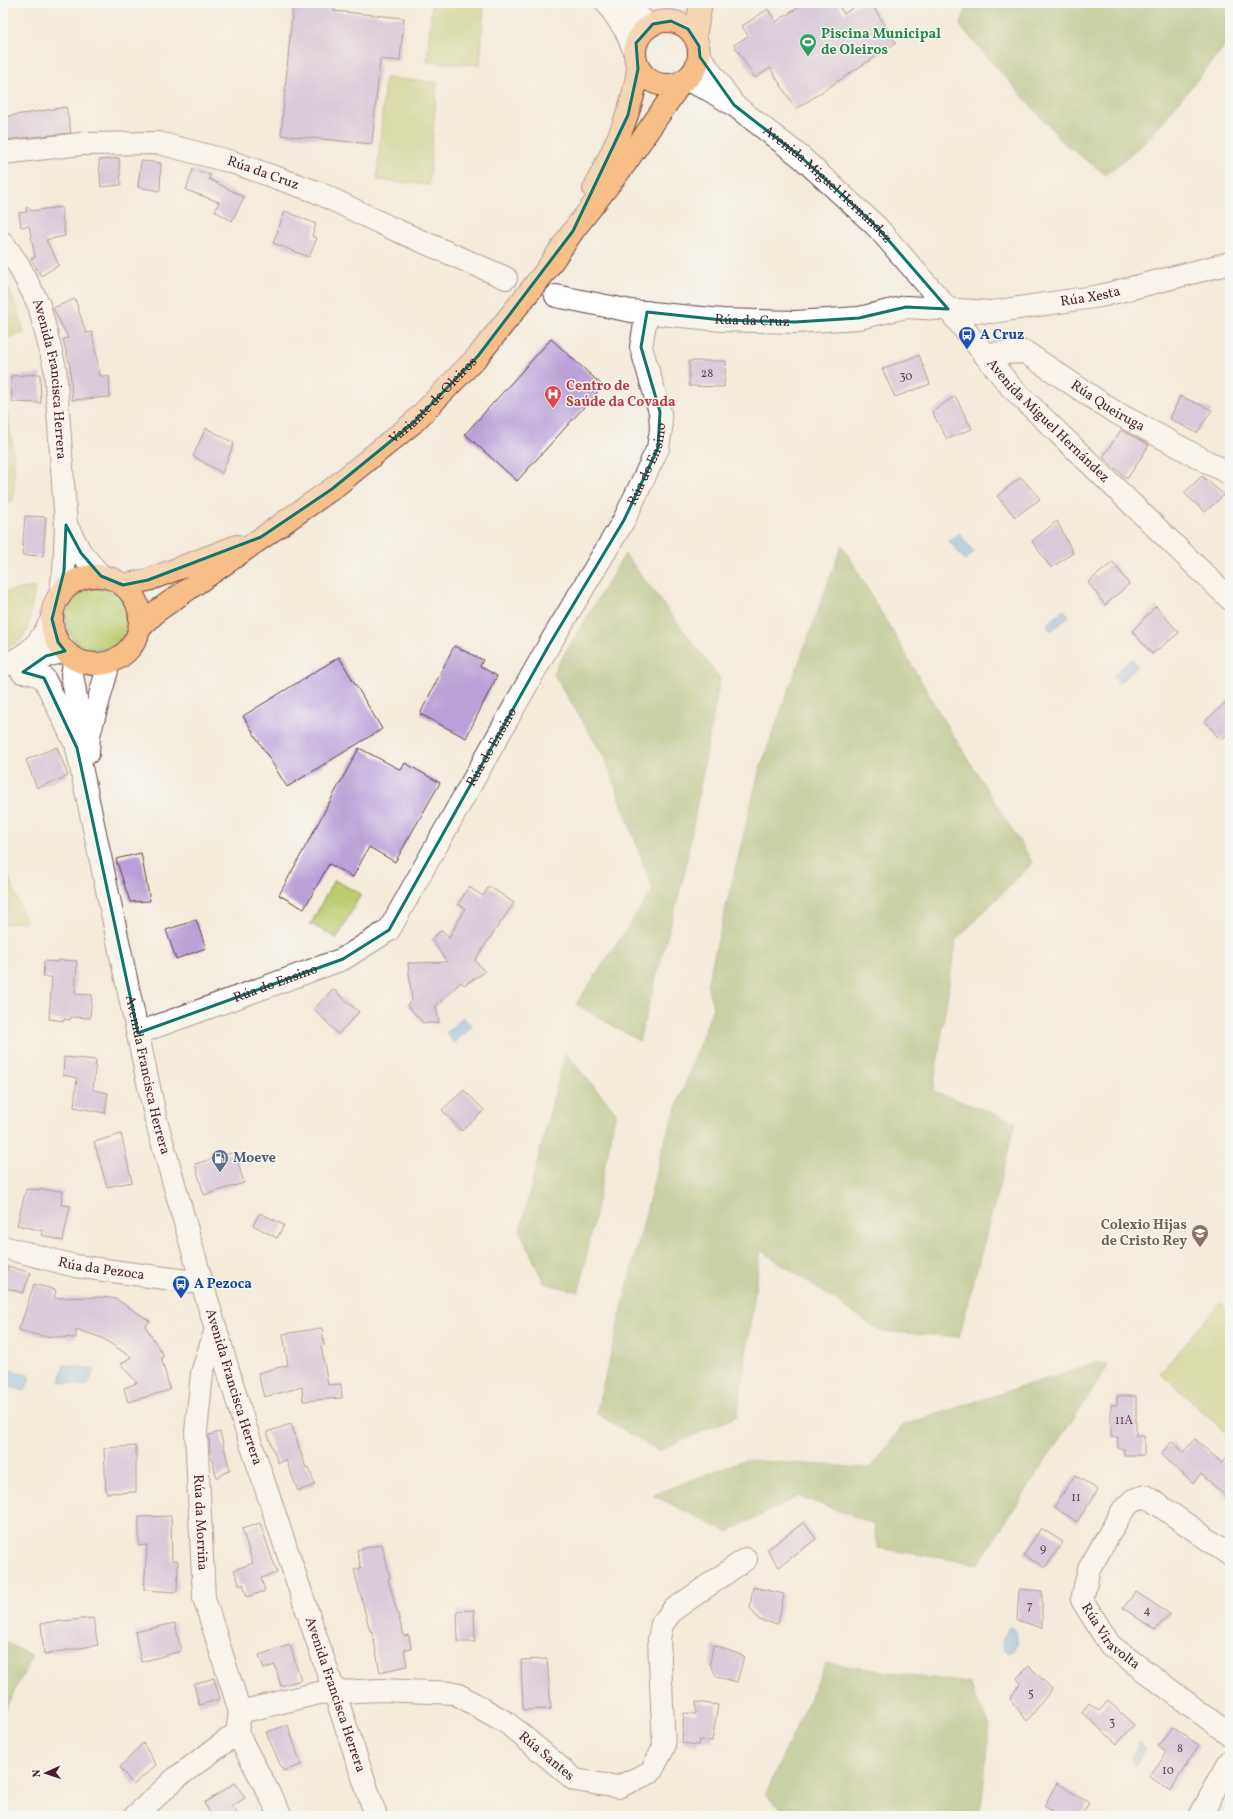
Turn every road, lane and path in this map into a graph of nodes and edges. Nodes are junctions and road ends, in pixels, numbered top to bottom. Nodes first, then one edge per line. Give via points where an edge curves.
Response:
1 (607, 3) edge
2 (620, 3) edge
3 (665, 3) edge
4 (701, 3) edge
5 (650, 25) junction
6 (695, 36) junction
7 (700, 56) junction
8 (636, 61) junction
9 (683, 82) junction
10 (734, 105) junction
11 (3, 153) edge
12 (573, 232) junction
13 (3, 243) edge
14 (1230, 263) edge
15 (506, 278) dead end
16 (556, 296) dead end
17 (948, 309) junction
18 (647, 312) junction
19 (984, 354) junction
20 (1230, 474) edge
21 (66, 525) junction
22 (261, 537) junction
23 (101, 576) junction
24 (123, 585) junction
25 (60, 596) junction
26 (1230, 599) edge
27 (52, 619) junction
28 (140, 628) junction
29 (70, 655) junction
30 (109, 662) junction
31 (3, 666) edge
32 (24, 672) junction
33 (3, 681) edge
34 (77, 748) junction
35 (84, 786) junction
36 (138, 1033) junction
37 (3, 1247) edge
38 (202, 1283) junction
39 (216, 1329) junction
40 (1230, 1555) edge
41 (746, 1559) dead end
42 (335, 1692) junction
43 (240, 1712) junction
44 (237, 1733) junction
45 (1230, 1735) edge
46 (1230, 1761) edge
47 (135, 1816) edge
48 (281, 1816) edge
49 (376, 1816) edge
50 (1200, 1816) edge

1 - 8 street via 626,31
2 - 5 street
3 - 5 main road
4 - 6 main road
5 - 6 main road via 671,21 688,29
5 - 8 main road via 636,43
6 - 7 main road
7 - 9 main road via 693,74
7 - 10 street
8 - 9 main road via 643,76 657,84 673,86
8 - 12 main road via 632,102 628,115
9 - 10 street via 709,90
9 - 12 main road via 626,164
10 - 17 street, Avenida Miguel Hernández via 800,158 877,227
11 - 15 street, Rúa da Cruz via 81,144 160,143 232,162 317,192 389,227
12 - 22 main road, Variante de Oleiros via 545,272 478,356 413,423 332,489
13 - 21 street, Avenida Francisca Herrera via 18,264 39,305 55,368
14 - 17 street, Rúa Xesta via 1100,296 992,312
16 - 18 street, Rúa da Cruz
17 - 18 street, Rúa da Cruz via 906,307 859,318 795,322 722,320
17 - 19 street, Avenida Miguel Hernández
18 - 36 street, Rúa do Ensino via 642,347 660,412 658,448 624,520 549,645 389,930 342,959
19 - 20 street, Rúa Queiruga via 1025,352 1113,411
19 - 26 street, Avenida Miguel Hernández via 1011,388
21 - 23 street, Avenida Francisca Herrera via 74,542
21 - 25 street, Avenida Francisca Herrera
22 - 24 main road, Variante de Oleiros via 148,580
22 - 28 main road, Variante de Oleiros via 157,611
23 - 24 main road
23 - 25 main road via 78,580
24 - 28 main road via 137,604
25 - 27 main road via 54,607
27 - 29 main road via 58,642
27 - 31 street via 46,632 30,652
28 - 30 main road via 129,650 120,658
29 - 30 main road via 86,663 98,665
29 - 32 street via 46,656
29 - 34 street, Avenida Francisca Herrera via 76,697
30 - 35 street, Avenida Francisca Herrera via 89,735
32 - 33 street
32 - 34 street, Avenida Francisca Herrera via 44,678
34 - 35 street, Avenida Francisca Herrera
35 - 36 street, Avenida Francisca Herrera
36 - 38 street, Avenida Francisca Herrera via 156,1120
37 - 38 street, Rúa da Pezoca via 75,1266
38 - 39 street, Avenida Francisca Herrera
39 - 42 street, Avenida Francisca Herrera via 243,1420
39 - 43 street, Rúa da Morriña via 202,1374 196,1432 204,1598
40 - 45 street, Rúa Viravolta via 1146,1496 1133,1500 1123,1510 1089,1569 1082,1600 1110,1645
41 - 42 street, Rúa Santes via 673,1610 662,1624 659,1639 664,1748 651,1772 618,1787 575,1780 507,1723 455,1693 380,1690
42 - 43 street via 319,1693
42 - 49 street, Avenida Francisca Herrera
43 - 44 street, Rúa da Morriña
44 - 47 street via 176,1778
44 - 48 street
46 - 50 street

